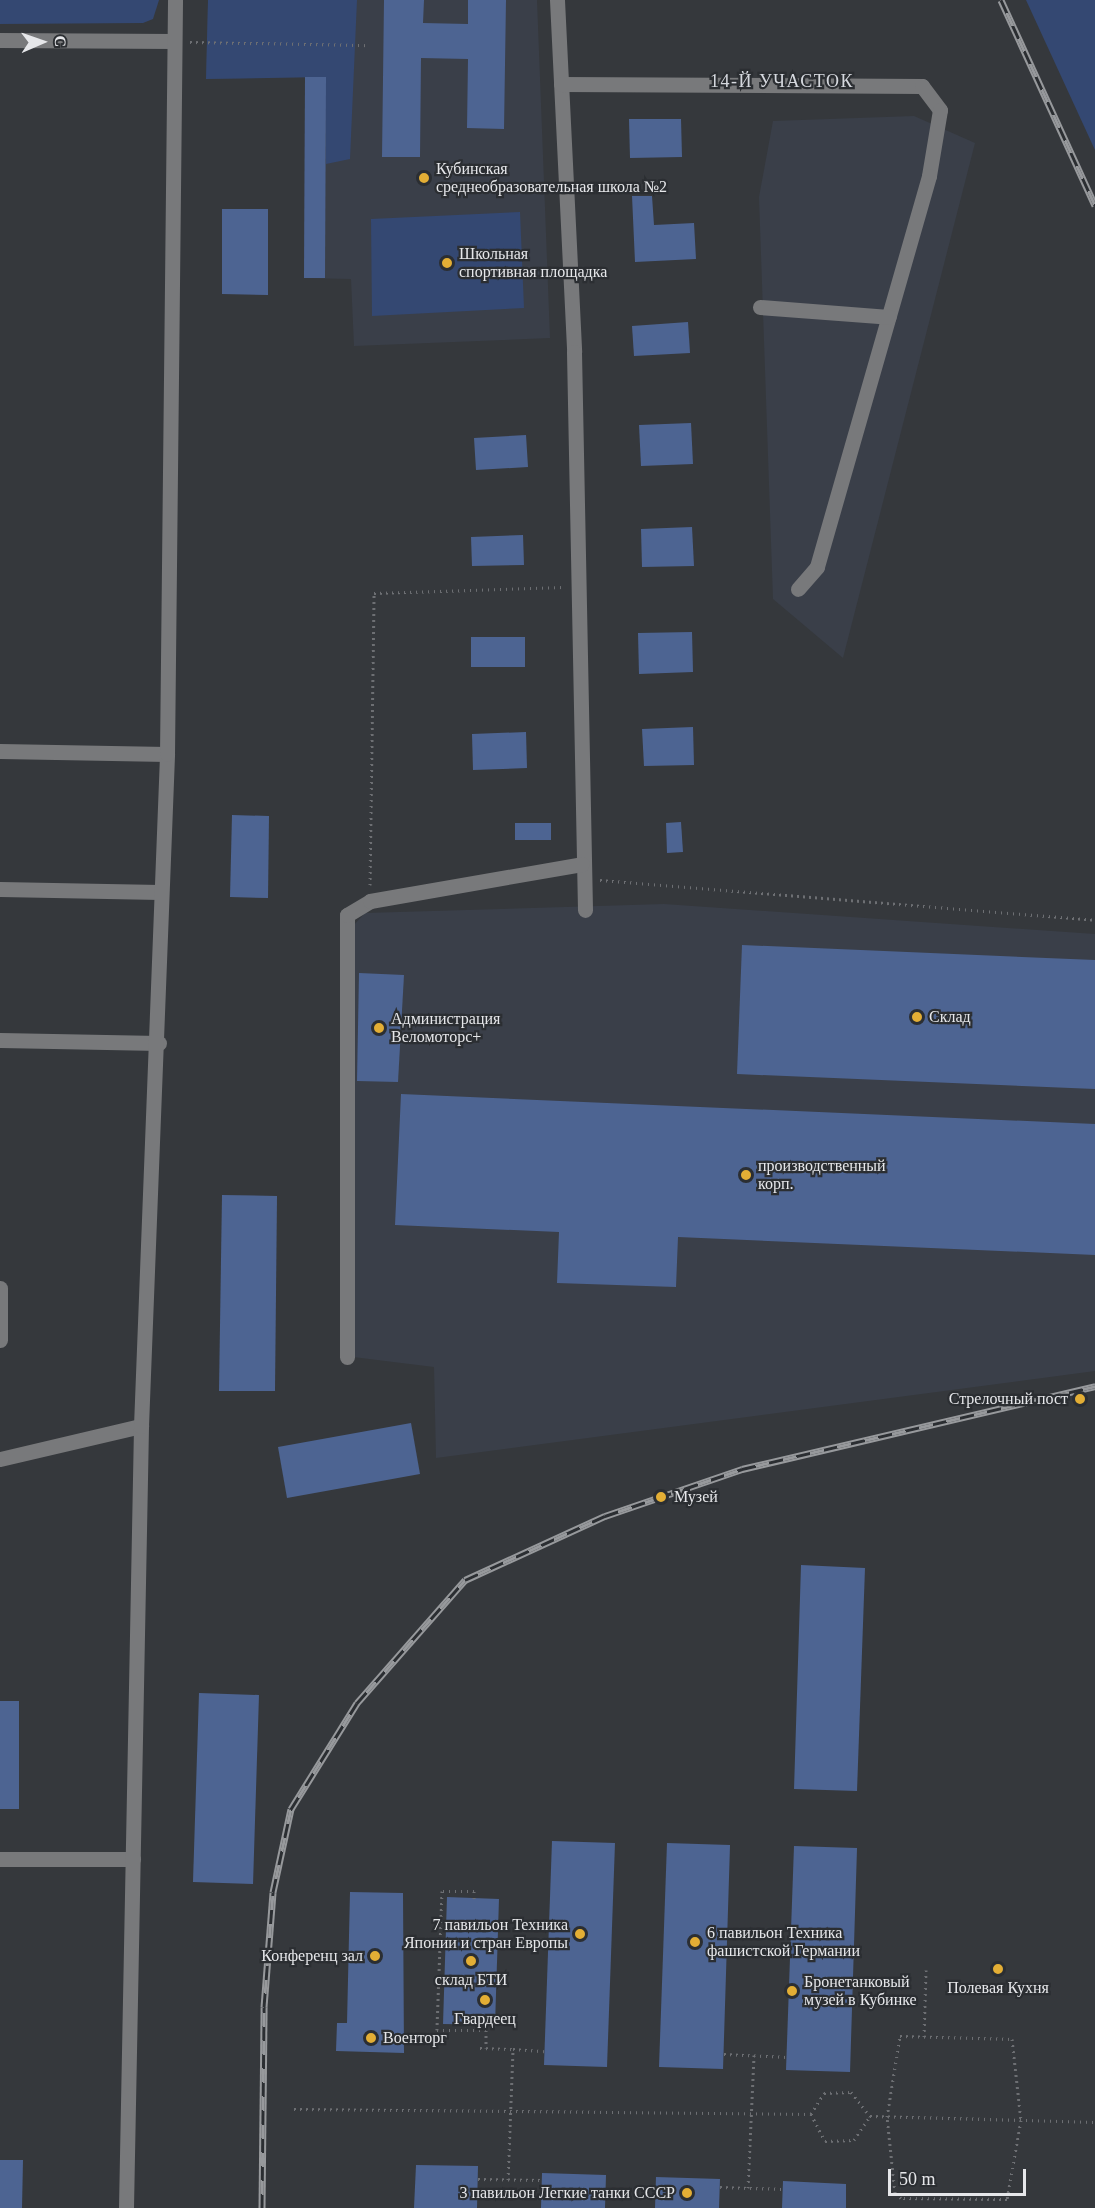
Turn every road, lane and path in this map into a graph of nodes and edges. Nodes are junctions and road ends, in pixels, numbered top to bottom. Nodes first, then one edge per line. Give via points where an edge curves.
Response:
1 (176, 0) edge
2 (557, 0) edge
3 (0, 40) edge
4 (174, 41) junction
5 (370, 45) dead end
6 (561, 84) junction
7 (760, 307) dead end
8 (889, 317) junction
9 (578, 587) junction
10 (798, 589) dead end
11 (0, 751) edge
12 (167, 754) junction
13 (582, 872) junction
14 (0, 889) edge
15 (160, 892) junction
16 (370, 901) junction
17 (585, 910) dead end
18 (1095, 920) edge
19 (0, 1040) edge
20 (159, 1043) junction
21 (0, 1288) edge
22 (0, 1340) edge
23 (347, 1358) dead end
24 (141, 1426) junction
25 (0, 1459) edge
26 (133, 1858) junction
27 (0, 1859) edge
28 (474, 1899) dead end
29 (926, 1970) dead end
30 (924, 2037) junction
31 (480, 2048) dead end
32 (486, 2048) junction
33 (513, 2049) junction
34 (544, 2051) dead end
35 (724, 2054) dead end
36 (754, 2055) junction
37 (786, 2057) dead end
38 (294, 2109) dead end
39 (810, 2114) junction
40 (512, 2115) junction
41 (752, 2115) junction
42 (870, 2116) junction
43 (887, 2117) junction
44 (1021, 2120) junction
45 (1095, 2122) edge
46 (478, 2179) dead end
47 (508, 2180) junction
48 (542, 2180) dead end
49 (720, 2187) dead end
50 (748, 2188) junction
51 (782, 2189) dead end
52 (126, 2208) edge

1 - 4 street
2 - 6 street
3 - 4 street
4 - 5 path
4 - 12 street
6 - 8 street via 922,86 940,110 929,176
6 - 9 street via 574,352
7 - 8 street
8 - 10 street via 817,567
9 - 13 street
9 - 16 path via 374,593
11 - 12 street
12 - 15 street
13 - 16 street
13 - 17 street
13 - 18 path
14 - 15 street
15 - 20 street
16 - 23 street via 347,915
19 - 20 street
20 - 24 street
21 - 22 street
24 - 25 street
24 - 26 street
26 - 27 street
26 - 52 street
28 - 32 path via 474,1892 442,1891 437,2030 486,2030
29 - 30 path
30 - 43 path via 900,2036
30 - 44 path via 1012,2039
31 - 32 path
32 - 33 path
33 - 34 path
33 - 40 path
35 - 36 path
36 - 37 path
36 - 41 path
38 - 40 path
39 - 41 path
39 - 42 path via 824,2093 852,2092
39 - 42 path via 825,2140 854,2140
40 - 41 path
40 - 47 path
41 - 50 path
42 - 43 path
43 - 44 path
43 - 44 path via 895,2193 901,2198 1007,2199
44 - 45 path
46 - 47 path
47 - 48 path
49 - 50 path
50 - 51 path

